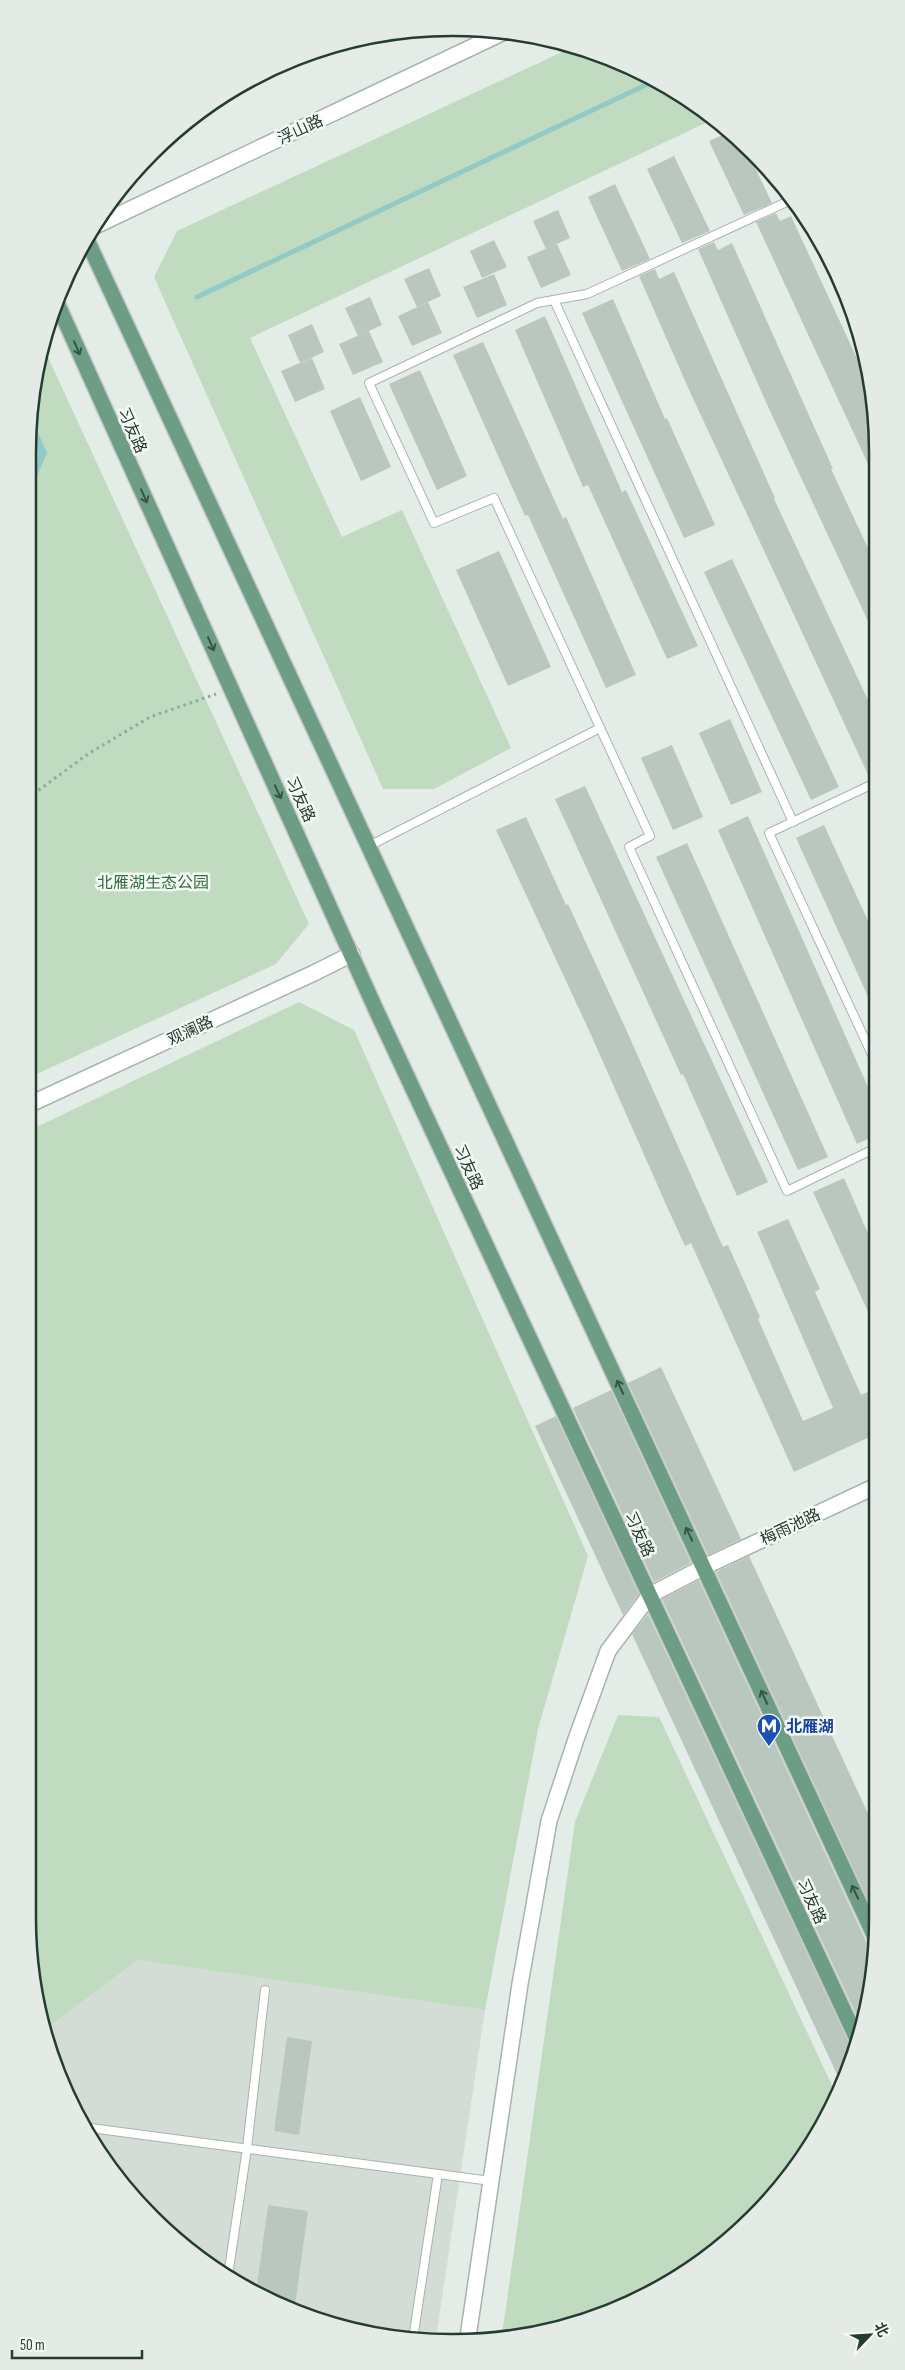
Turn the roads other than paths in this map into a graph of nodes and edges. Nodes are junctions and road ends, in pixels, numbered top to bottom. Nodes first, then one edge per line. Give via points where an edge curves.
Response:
1 (491, 38) edge
2 (786, 203) edge
3 (106, 221) edge
4 (90, 247) edge
5 (554, 300) junction
6 (61, 312) edge
7 (600, 728) junction
8 (869, 786) edge
9 (793, 822) junction
10 (369, 846) junction
11 (352, 954) junction
12 (869, 1048) edge
13 (36, 1102) edge
14 (869, 1151) edge
15 (869, 1489) edge
16 (704, 1566) junction
17 (650, 1595) junction
18 (869, 1923) edge
19 (265, 1990) dead end
20 (853, 2031) edge
21 (93, 2128) edge
22 (247, 2148) junction
23 (438, 2174) junction
24 (491, 2181) junction
25 (229, 2269) edge
26 (414, 2332) edge
27 (468, 2333) edge

1 - 3 street, 浮山路
2 - 5 lane via 586,294
4 - 10 main road
5 - 7 lane via 537,303 369,383 434,523 494,498
5 - 9 lane
6 -> 11 main road, 习友路
7 - 10 lane
7 - 14 lane via 650,836 628,847 787,1191
8 - 9 lane
9 - 12 lane via 769,833
16 -> 10 main road
11 - 13 street, 观澜路
11 - 17 main road, 习友路
15 - 16 street, 梅雨池路
16 - 17 street, 梅雨池路
18 -> 16 main road
17 - 20 main road, 习友路
17 - 24 street via 608,1651 549,1821 520,1984
19 - 22 lane
21 - 22 lane
22 - 23 lane
22 - 25 lane
23 - 24 lane
23 - 26 lane
24 - 27 street

